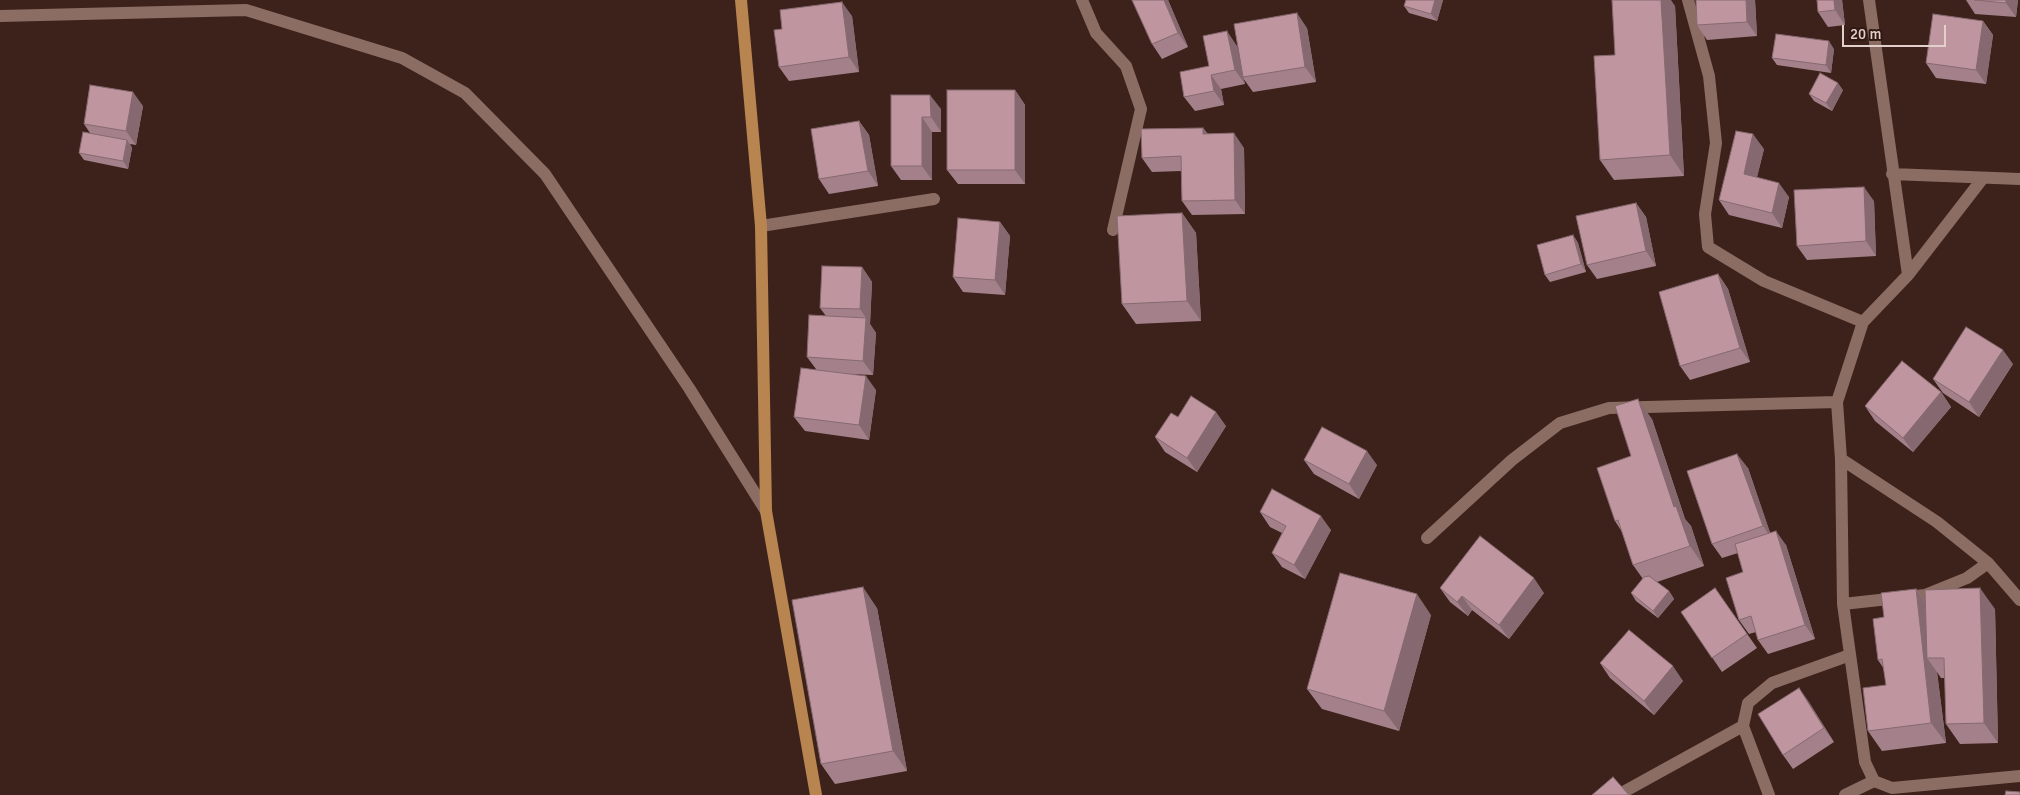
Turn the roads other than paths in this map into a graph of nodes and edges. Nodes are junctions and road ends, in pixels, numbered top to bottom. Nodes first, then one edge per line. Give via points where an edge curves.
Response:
1 (740, 0) edge
2 (1082, 0) edge
3 (1688, 0) edge
4 (1869, 0) edge
5 (0, 16) edge
6 (1892, 174) junction
7 (1983, 178) junction
8 (2020, 178) edge
9 (934, 200) dead end
10 (761, 226) junction
11 (1113, 230) dead end
12 (1908, 275) junction
13 (1863, 322) junction
14 (1837, 402) junction
15 (1841, 459) junction
16 (766, 511) junction
17 (1427, 538) dead end
18 (1988, 563) junction
19 (2020, 600) edge
20 (1843, 604) junction
21 (1850, 655) junction
22 (1743, 726) junction
23 (2020, 776) edge
24 (1874, 781) junction
25 (816, 795) edge
26 (1618, 795) edge
27 (1769, 795) edge
28 (1845, 795) edge

1 - 10 main road
2 - 11 street via 1096,33 1126,66 1141,109
3 - 13 street via 1709,76 1716,143 1705,214 1708,247 1764,281
4 - 6 street
5 - 16 street via 246,10 402,58 465,93 545,174 689,388
6 - 7 street
6 - 12 street
7 - 8 street
7 - 12 street
9 - 10 street
10 - 16 main road
12 - 13 street
13 - 14 street
14 - 15 street
14 - 17 street via 1609,408 1560,422 1512,460
15 - 18 street via 1937,522
15 - 20 street
16 - 25 main road
18 - 19 street
18 - 20 street via 1967,578 1925,596
20 - 21 street
21 - 22 street via 1772,683 1748,703
21 - 24 street via 1865,762
22 - 26 street
22 - 27 street
23 - 24 street via 1892,788
24 - 28 street

